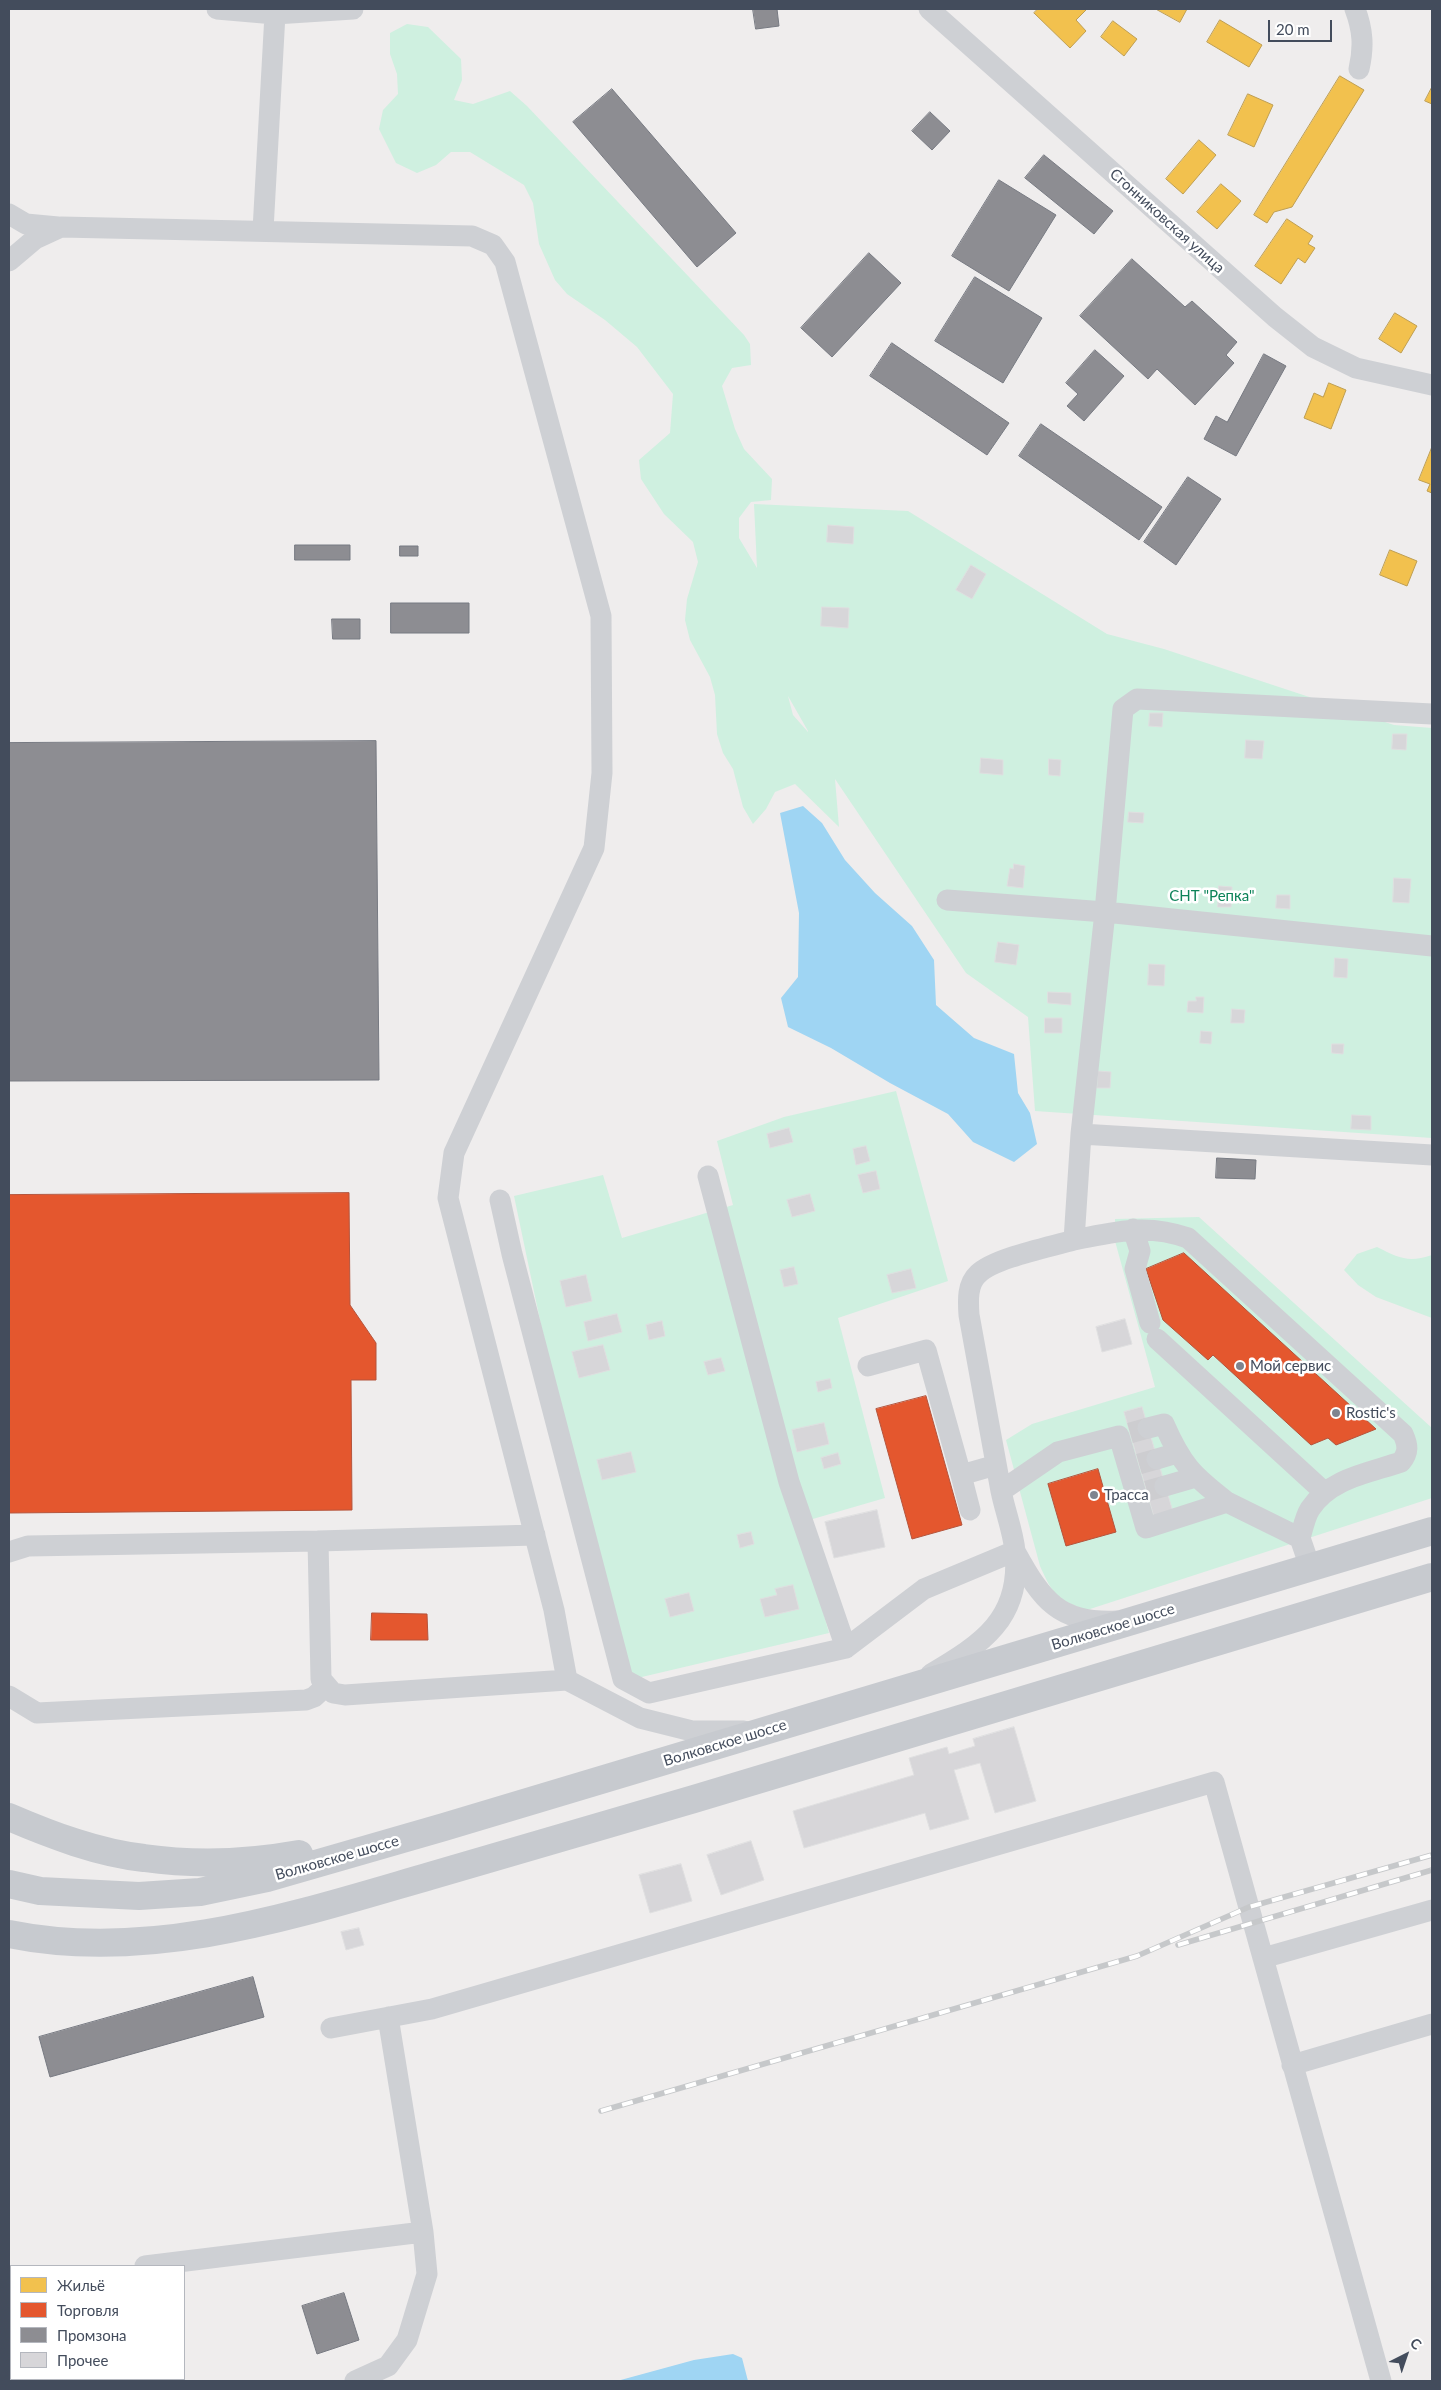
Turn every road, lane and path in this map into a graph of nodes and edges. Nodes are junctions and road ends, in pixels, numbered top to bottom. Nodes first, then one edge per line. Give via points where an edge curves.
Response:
1 (217, 9) edge
2 (353, 9) edge
3 (930, 9) edge
4 (1356, 9) edge
5 (276, 14) junction
6 (1358, 69) dead end
7 (9, 214) edge
8 (61, 227) junction
9 (263, 230) junction
10 (9, 261) edge
11 (1432, 385) edge
12 (1432, 714) edge
13 (947, 900) dead end
14 (1105, 912) junction
15 (1432, 946) edge
16 (1081, 1134) junction
17 (1432, 1155) edge
18 (708, 1176) dead end
19 (500, 1200) dead end
20 (1133, 1229) junction
21 (1074, 1240) junction
22 (868, 1366) dead end
23 (1132, 1433) junction
24 (1150, 1461) junction
25 (996, 1465) junction
26 (961, 1475) junction
27 (1196, 1477) junction
28 (1001, 1491) junction
29 (1149, 1491) junction
30 (1323, 1491) junction
31 (1227, 1502) junction
32 (970, 1510) dead end
33 (1432, 1531) edge
34 (535, 1535) junction
35 (1300, 1538) junction
36 (318, 1541) junction
37 (1015, 1551) junction
38 (9, 1552) edge
39 (1310, 1567) junction
40 (1432, 1577) edge
41 (1133, 1620) junction
42 (846, 1648) junction
43 (567, 1680) junction
44 (326, 1686) junction
45 (904, 1689) junction
46 (9, 1696) edge
47 (764, 1731) junction
48 (9, 1817) edge
49 (444, 1828) junction
50 (9, 1884) edge
51 (1432, 1910) edge
52 (9, 1934) edge
53 (1263, 1958) junction
54 (388, 2017) junction
55 (1432, 2024) edge
56 (332, 2028) dead end
57 (1292, 2065) junction
58 (424, 2232) junction
59 (153, 2265) edge
60 (355, 2381) edge
61 (1380, 2381) edge

1 - 5 street
2 - 5 street
3 - 11 street, Сгонниковская улица via 1268,311 1313,347 1356,368
4 - 6 street via 1362,27 1363,49
5 - 9 street
7 - 8 street via 26,224
8 - 9 street
8 - 10 street via 35,239
9 - 34 street via 472,236 493,245 506,262 601,616 602,773 594,848 454,1153 448,1198
12 - 14 street via 1137,699 1123,710
13 - 14 street
14 - 15 street
14 - 16 street
16 - 17 street
16 - 21 street
18 - 42 street via 789,1482
19 - 42 street via 623,1679 649,1693
20 - 21 street
20 - 30 street via 1140,1251 1135,1269 1154,1331
20 - 30 street via 1171,1232 1188,1238 1403,1434 1407,1444 1406,1456 1401,1462 1343,1480
21 - 25 street via 996,1262 977,1274 968,1292 969,1315
22 - 26 street via 926,1350
23 - 24 street
23 - 24 street via 1164,1424
23 - 28 street via 1058,1452
24 - 27 street
24 - 29 street
25 - 26 street
25 - 28 street
26 - 32 street
27 - 29 street
27 - 31 street
28 - 37 street
29 - 31 street via 1146,1528
30 - 35 street via 1310,1510
31 - 35 street
33 - 39 main road, Волковское шоссе
34 - 36 street
34 - 43 street
35 - 39 street
36 - 38 street via 28,1546
36 - 44 street via 321,1679
37 - 41 street via 1030,1579 1059,1611 1101,1622
37 - 42 street via 924,1588
37 - 45 street via 1011,1602 991,1633 965,1654
39 - 41 main road, Волковское шоссе
40 - 52 main road via 603,1826 288,1917 190,1936 111,1944 41,1941
41 - 45 main road, Волковское шоссе
43 - 44 street via 345,1694 333,1693
43 - 47 street via 640,1718 692,1731
44 - 46 street via 306,1700 37,1713
45 - 47 main road, Волковское шоссе
47 - 49 main road, Волковское шоссе
48 - 49 main road via 95,1847 143,1858 198,1862 269,1859
49 - 50 main road, Волковское шоссе via 267,1878 200,1892 140,1896 40,1891
51 - 53 street
53 - 54 street via 1214,1782 432,2009
53 - 57 street
54 - 56 street
54 - 58 street
55 - 57 street
57 - 61 street
58 - 59 street
58 - 60 street via 427,2274 407,2340 388,2366

